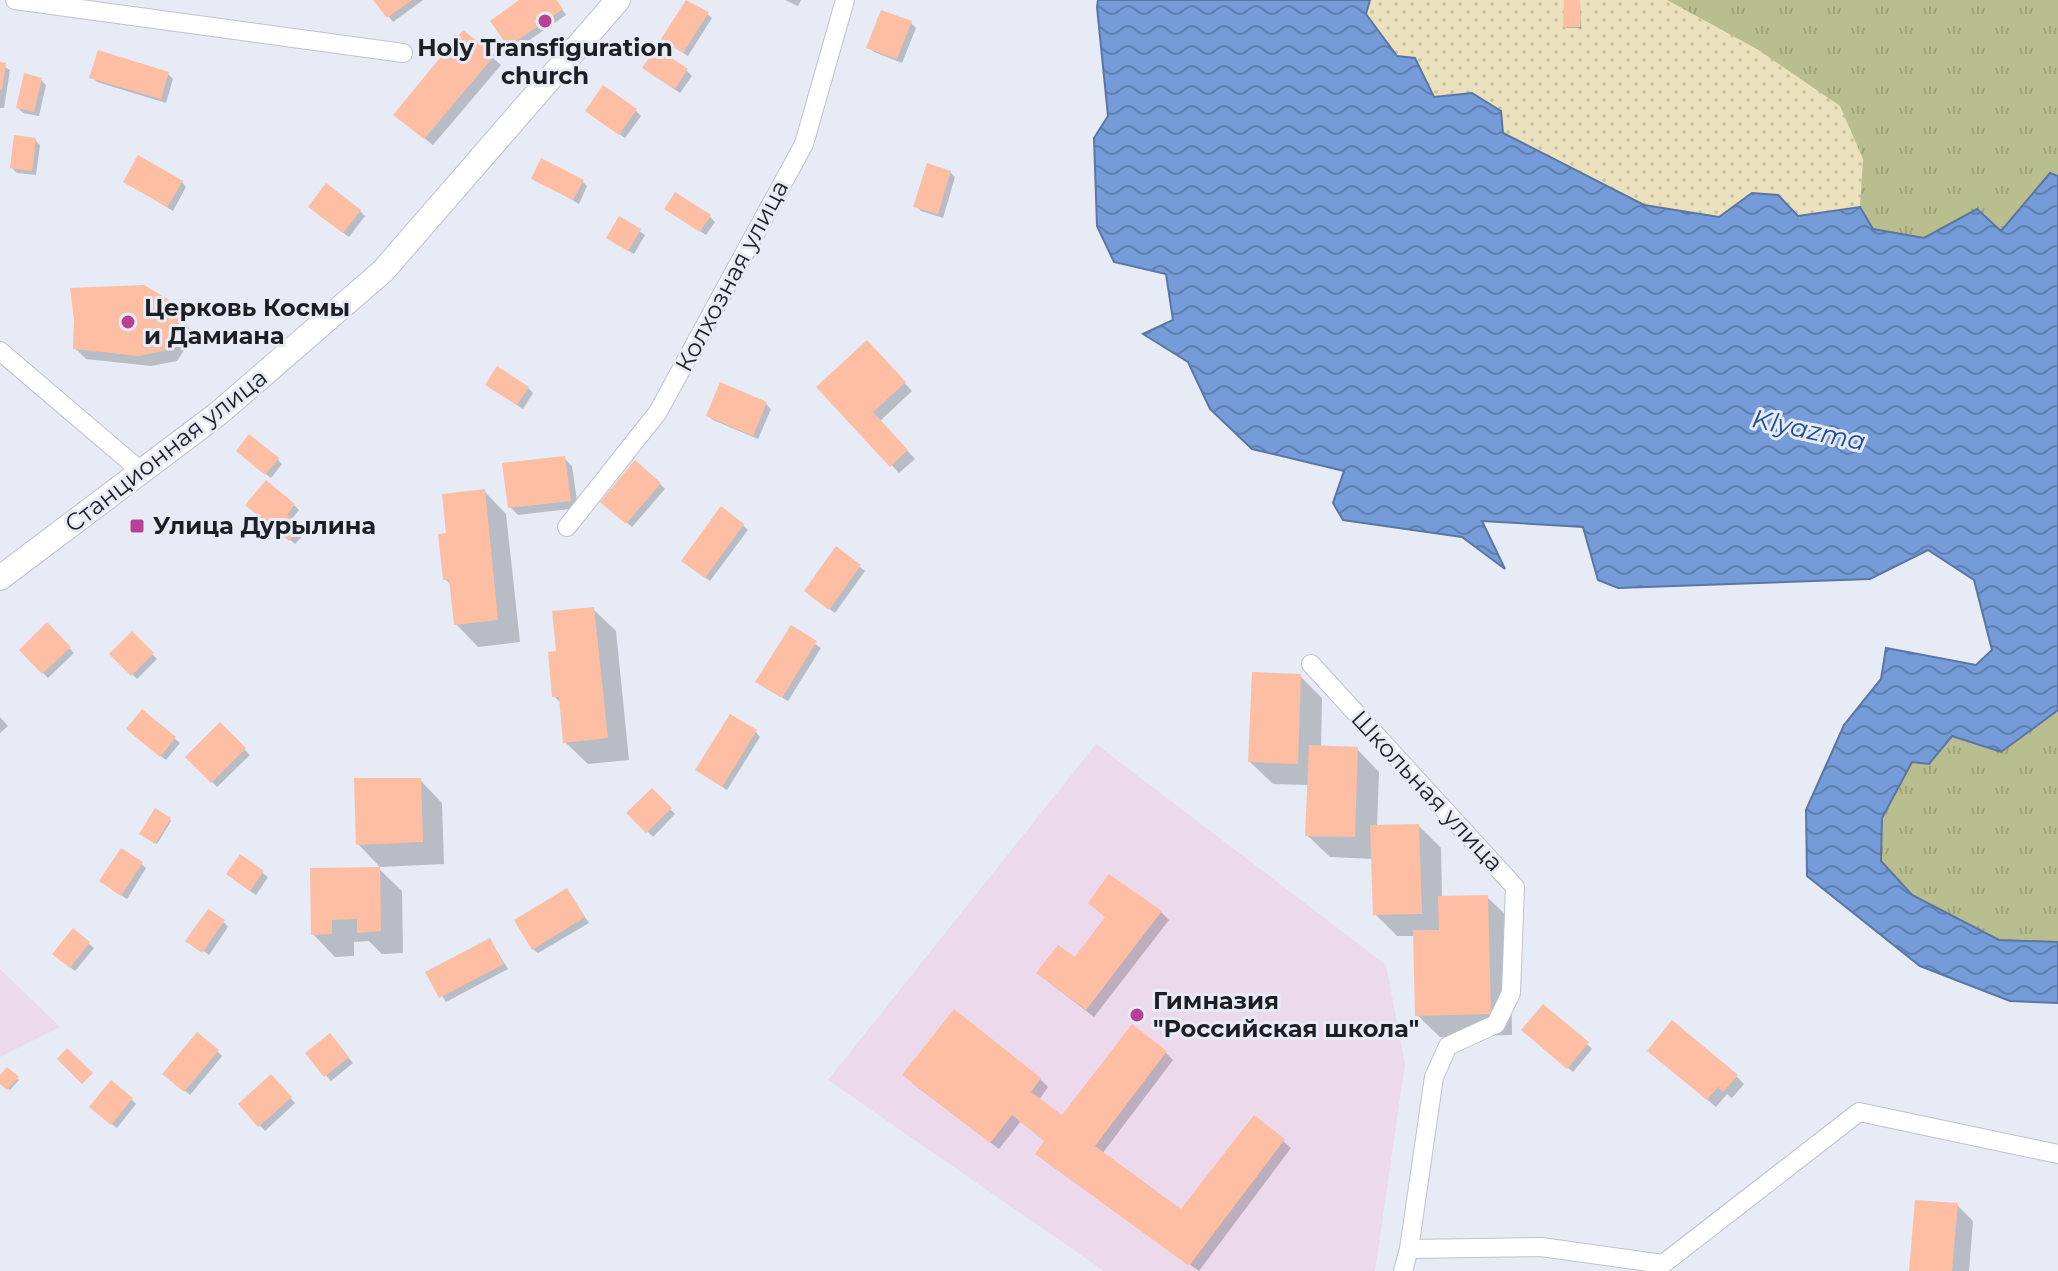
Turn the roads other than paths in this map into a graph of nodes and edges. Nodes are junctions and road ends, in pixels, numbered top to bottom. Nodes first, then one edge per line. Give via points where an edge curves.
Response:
1 (15, 0) edge
2 (618, 0) edge
3 (845, 0) edge
4 (403, 53) dead end
5 (0, 351) edge
6 (142, 472) junction
7 (567, 527) dead end
8 (0, 578) edge
9 (1311, 664) dead end
10 (2058, 1154) edge
11 (1409, 1249) junction
12 (1403, 1271) edge

1 - 4 street
2 - 6 main road, Станционная улица via 383,271 219,413
3 - 7 street, Колхозная улица via 804,144 658,412
5 - 6 street
6 - 8 main road, Станционная улица
9 - 11 street, Школьная улица via 1515,887 1511,993 1496,1024 1448,1046 1434,1077
10 - 11 street via 1859,1112 1663,1264 1541,1247
11 - 12 street, Школьная улица

